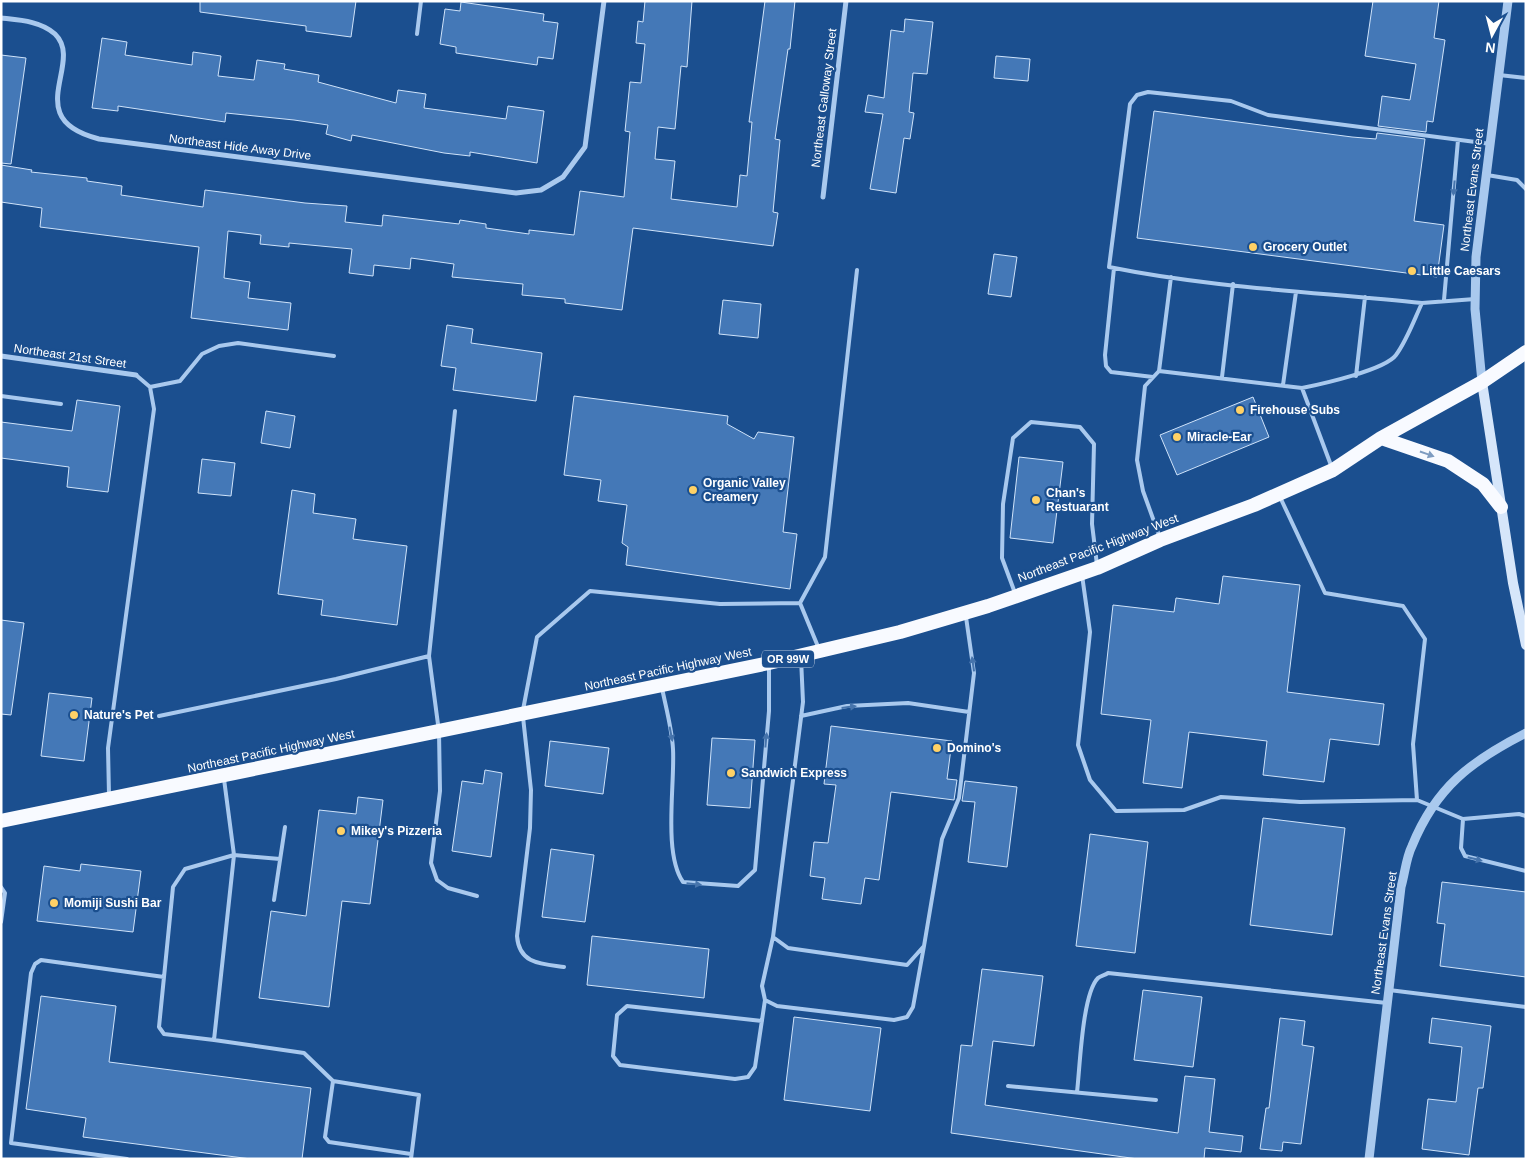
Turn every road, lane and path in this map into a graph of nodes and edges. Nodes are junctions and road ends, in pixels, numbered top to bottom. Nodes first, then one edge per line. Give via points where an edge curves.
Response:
1 (421, 1) edge
2 (604, 1) edge
3 (846, 1) edge
4 (1508, 1) edge
5 (1, 18) edge
6 (417, 34) dead end
7 (1499, 75) junction
8 (1526, 78) edge
9 (1458, 140) junction
10 (1491, 144) junction
11 (1487, 175) junction
12 (1526, 189) edge
13 (823, 197) dead end
14 (1114, 268) junction
15 (857, 270) dead end
16 (1171, 277) junction
17 (1233, 284) junction
18 (1296, 292) junction
19 (1365, 297) junction
20 (1475, 299) junction
21 (1444, 300) junction
22 (1422, 303) junction
23 (1526, 352) edge
24 (1, 356) edge
25 (334, 356) dead end
26 (1159, 371) junction
27 (136, 375) joint
28 (1356, 376) junction
29 (1153, 377) junction
30 (1222, 377) junction
31 (1482, 382) junction
32 (1283, 385) junction
33 (150, 387) junction
34 (1302, 388) junction
35 (1, 396) edge
36 (61, 404) dead end
37 (455, 411) dead end
38 (1381, 438) junction
39 (1333, 470) junction
40 (1278, 492) junction
41 (1501, 506) junction
42 (1160, 540) junction
43 (1097, 568) junction
44 (1082, 573) junction
45 (1016, 596) junction
46 (800, 603) junction
47 (965, 612) junction
48 (1526, 645) edge
49 (820, 651) junction
50 (429, 656) junction
51 (801, 656) junction
52 (769, 663) junction
53 (661, 686) junction
54 (969, 712) junction
55 (522, 715) junction
56 (159, 716) dead end
57 (801, 716) junction
58 (439, 732) junction
59 (1526, 733) edge
60 (224, 776) junction
61 (110, 799) junction
62 (1417, 800) junction
63 (1432, 807) junction
64 (1526, 816) edge
65 (1463, 819) junction
66 (1, 821) edge
67 (285, 827) dead end
68 (234, 855) junction
69 (280, 859) junction
70 (1526, 872) edge
71 (1, 887) edge
72 (477, 896) dead end
73 (274, 900) dead end
74 (1, 922) edge
75 (773, 937) junction
76 (924, 946) junction
77 (564, 968) dead end
78 (164, 977) junction
79 (1389, 990) junction
80 (765, 1000) junction
81 (1387, 1003) junction
82 (1526, 1006) edge
83 (762, 1021) junction
84 (214, 1040) junction
85 (333, 1081) junction
86 (1008, 1086) dead end
87 (1077, 1092) junction
88 (1156, 1100) dead end
89 (411, 1157) edge
90 (127, 1159) edge
91 (1369, 1159) edge

1 - 6 lane
2 - 5 street, Northeast Hide Away Drive via 585,148 563,177 541,190 516,193 83,135 69,128 61,118 58,100 63,53 56,34 28,21
3 - 13 street, Northeast Galloway Street
4 - 7 street, Northeast Evans Street
7 - 8 lane
7 - 10 street, Northeast Evans Street
9 - 10 lane
9 - 14 lane via 1268,115 1231,102 1148,92 1137,95 1130,104 1110,267
9 -> 21 lane
10 - 11 street, Northeast Evans Street
11 - 12 lane via 1516,180
11 - 20 street, Northeast Evans Street via 1476,257
14 - 16 lane
14 - 29 lane via 1106,366 1111,372
15 - 46 lane via 825,557
16 - 17 lane
16 - 26 lane
17 - 18 lane
17 - 30 lane
18 - 19 lane
18 - 32 lane
19 - 22 lane
19 - 28 lane
20 - 21 lane
20 - 31 street, Northeast Evans Street
21 - 22 lane
22 - 28 lane via 1396,357
23 - 31 highway, Northeast Pacific Highway West / OR 99W
24 - 27 street, Northeast 21st Street
25 - 33 lane via 238,343 219,346 202,354 180,381
26 - 29 lane
26 - 30 lane
27 - 33 lane
28 - 34 lane
29 - 42 lane via 1145,386 1138,460 1143,491
30 - 32 lane
31 - 38 highway, Northeast Pacific Highway West / OR 99W
31 - 41 main road
32 - 34 lane
33 - 61 lane via 154,409 108,748
34 - 39 lane
35 - 36 lane
37 - 50 lane
38 - 39 highway, Northeast Pacific Highway West / OR 99W
38 -> 41 highway via 1448,461 1483,484
39 - 40 highway, Northeast Pacific Highway West / OR 99W
40 - 42 highway, Northeast Pacific Highway West / OR 99W via 1254,505
40 - 62 lane via 1325,593 1403,606 1425,639 1413,744
41 - 48 main road
42 - 43 highway, Northeast Pacific Highway West / OR 99W
43 - 44 highway, Northeast Pacific Highway West / OR 99W
43 - 45 lane via 1092,524 1094,444 1080,427 1031,422 1013,438 1003,504 1002,558
44 - 45 highway, Northeast Pacific Highway West / OR 99W
44 - 62 lane via 1090,632 1078,745 1090,780 1116,811 1184,810 1221,797 1300,802
45 - 47 highway, Northeast Pacific Highway West / OR 99W
46 - 49 lane
46 - 55 lane via 720,604 590,591 537,637
47 - 49 highway, Northeast Pacific Highway West / OR 99W
54 -> 47 lane via 974,673
49 - 51 highway, Northeast Pacific Highway West / OR 99W
50 - 56 lane
50 - 58 lane
51 - 52 highway, Northeast Pacific Highway West / OR 99W
51 - 57 lane
52 - 53 highway, Northeast Pacific Highway West / OR 99W
53 -> 52 lane via 673,748 672,847 676,873 683,882 738,886 755,870 769,711
53 - 55 highway, Northeast Pacific Highway West / OR 99W
57 -> 54 lane via 847,706 908,703
54 - 76 lane via 959,798 942,839
55 - 58 highway, Northeast Pacific Highway West / OR 99W
55 - 77 lane via 531,790 518,950 537,963
57 - 75 lane
58 - 60 highway, Northeast Pacific Highway West / OR 99W
58 - 72 lane via 440,791 432,871 437,880 448,888
59 - 63 street, Northeast Evans Street via 1492,750 1460,774
60 - 61 highway, Northeast Pacific Highway West / OR 99W
60 - 68 lane
61 - 66 highway, Northeast Pacific Highway West / OR 99W
62 - 63 lane
63 - 65 lane
63 - 79 street, Northeast Evans Street via 1411,847 1401,886
64 - 65 lane
65 -> 70 lane via 1464,856
67 - 69 lane
68 - 69 lane
68 - 78 lane via 185,869 172,887
68 - 84 lane
69 - 73 lane
71 - 74 lane via 5,893
75 - 76 lane via 788,948 907,964
75 - 80 lane via 762,986
76 - 80 lane via 913,1006 907,1018 894,1020 777,1006
78 - 84 lane via 158,1027 164,1034
78 - 90 lane via 40,960 31,973 11,1143
79 - 81 street, Northeast Evans Street
79 - 82 lane
80 - 83 lane
81 - 87 lane via 1108,974 1098,978 1092,989
81 - 91 street, Northeast Evans Street
83 - 83 lane via 755,1068 748,1077 735,1079 620,1065 613,1056 617,1015 627,1006
84 - 85 lane via 304,1053
85 - 89 lane via 325,1137 329,1142
85 - 89 lane via 419,1095
86 - 87 lane
87 - 88 lane

